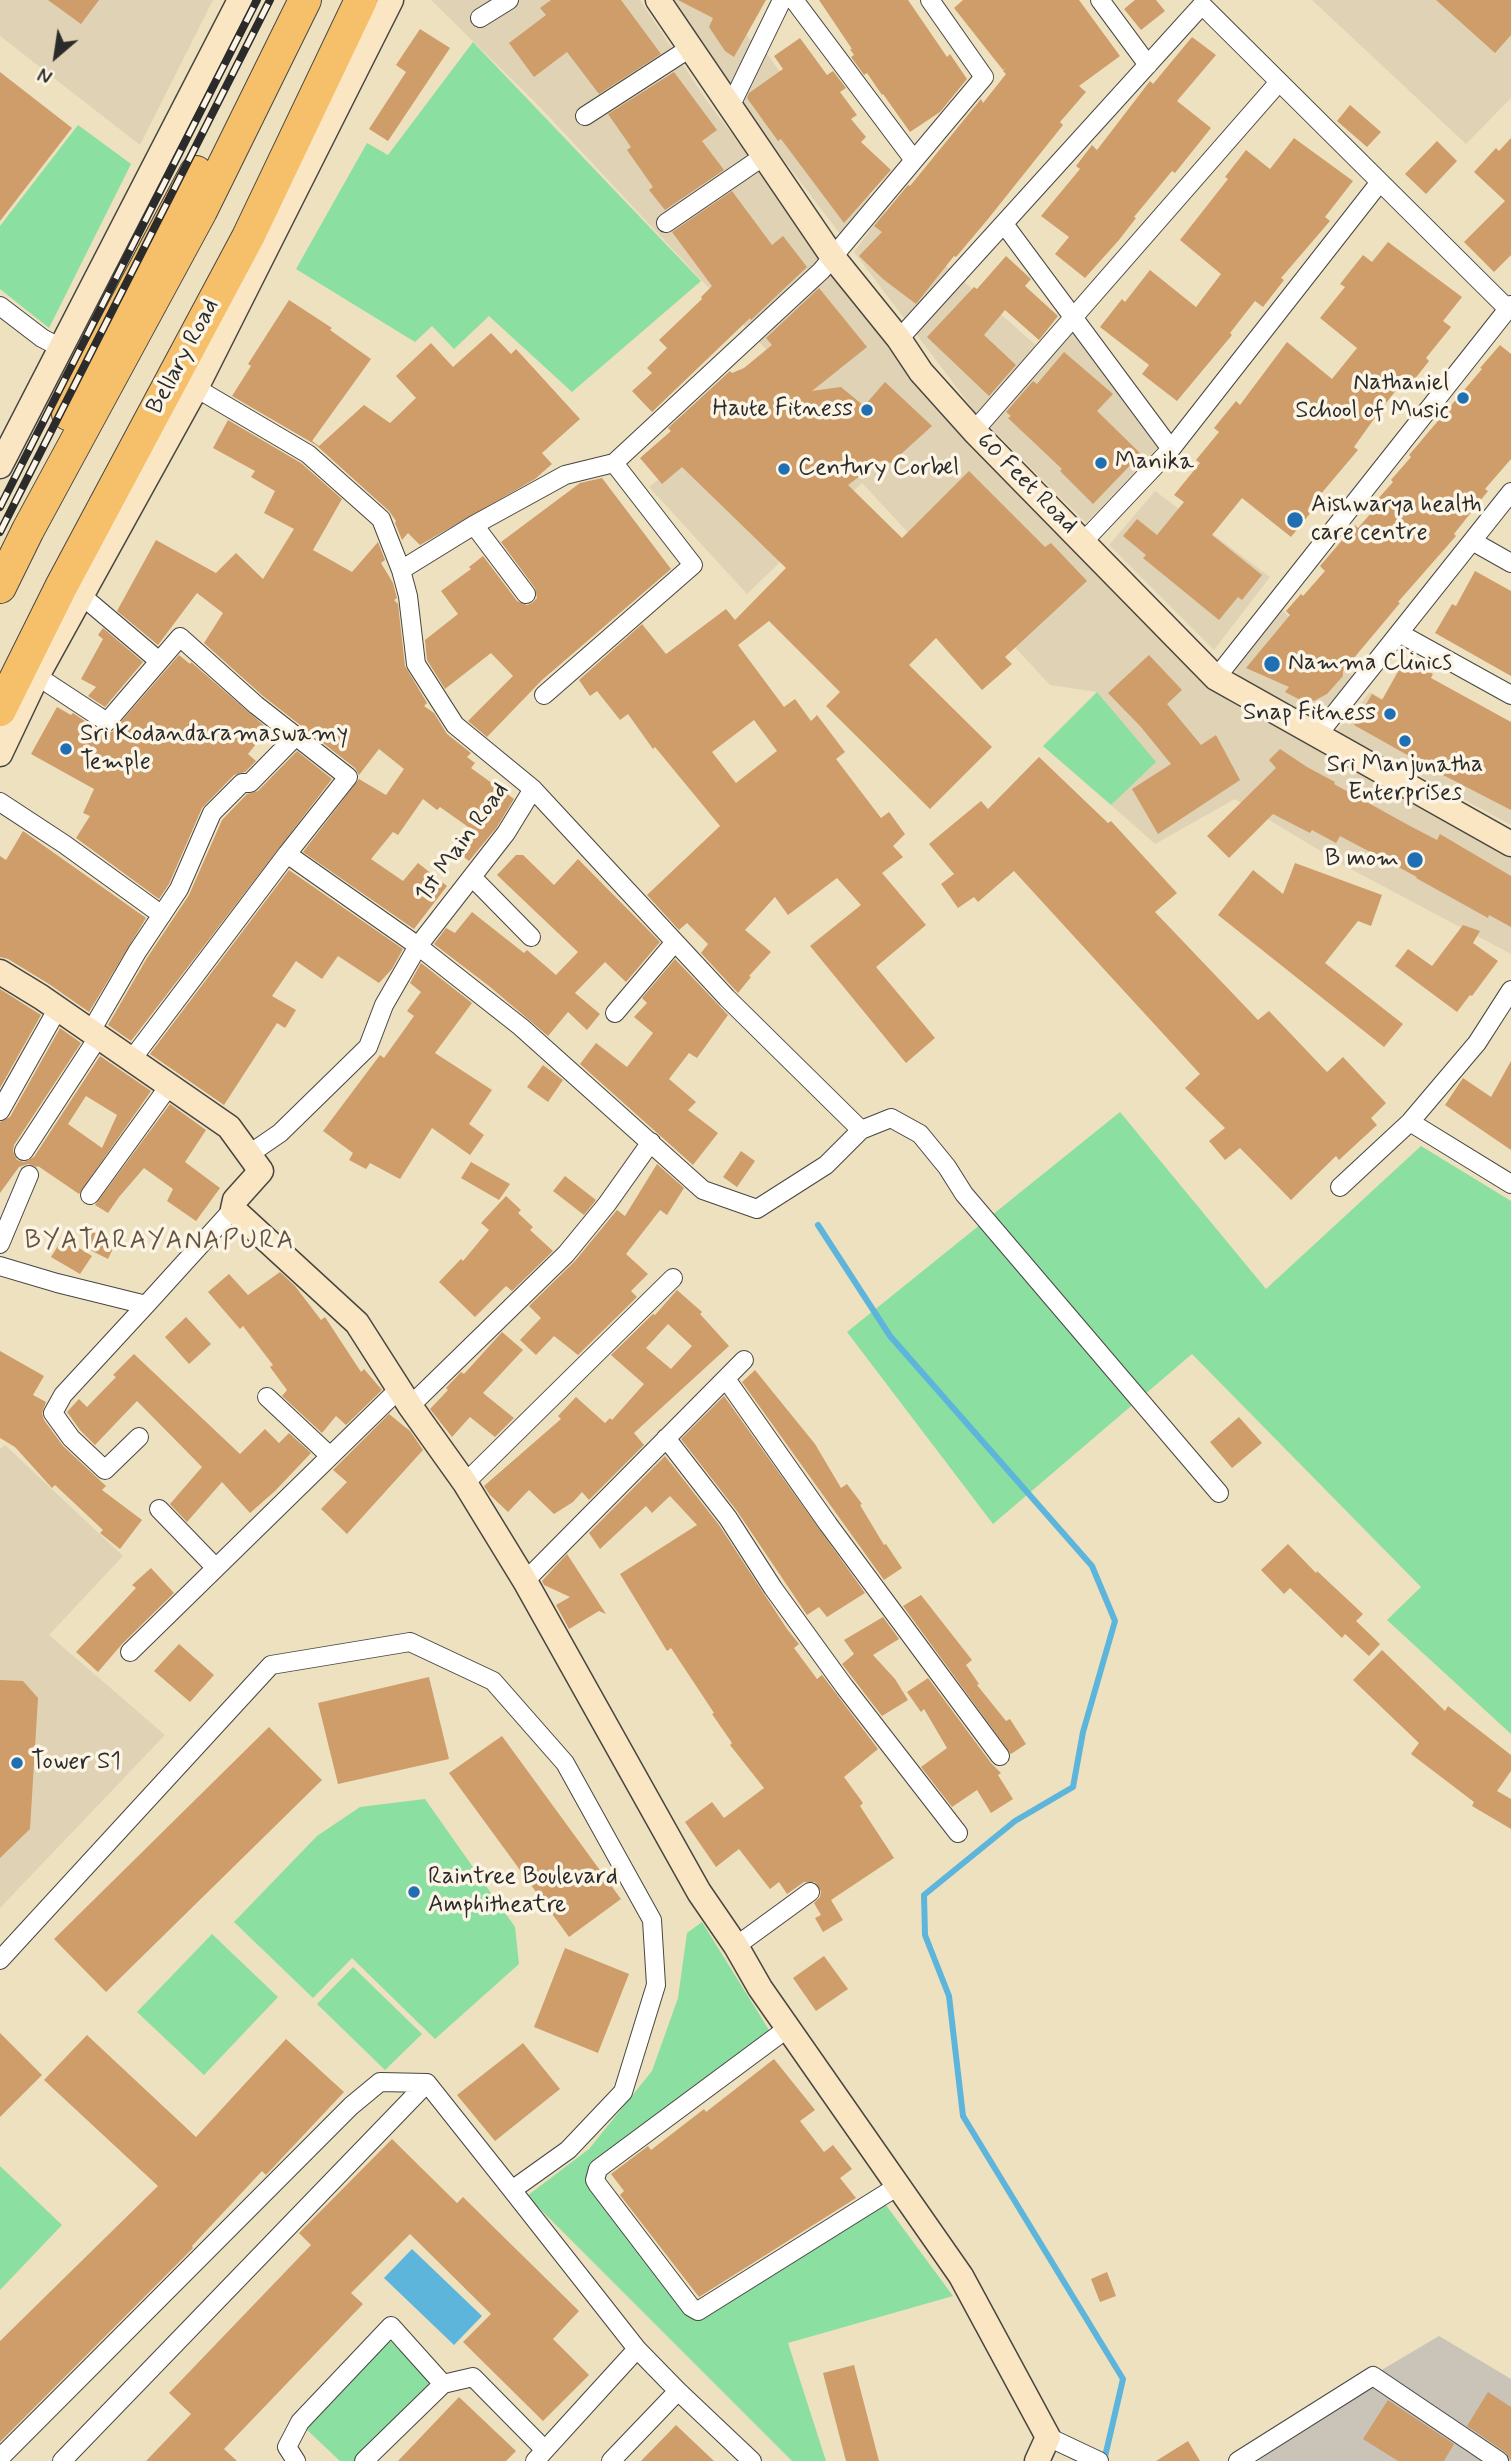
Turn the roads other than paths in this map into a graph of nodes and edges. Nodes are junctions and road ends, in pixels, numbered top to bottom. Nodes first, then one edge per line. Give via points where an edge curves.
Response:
1 (240, 0) edge
2 (282, 0) edge
3 (305, 0) edge
4 (344, 0) edge
5 (361, 0) edge
6 (391, 0) edge
7 (509, 0) edge
8 (782, 0) edge
9 (794, 0) edge
10 (930, 0) edge
11 (1100, 0) edge
12 (662, 2) edge
13 (481, 18) dead end
14 (690, 48) junction
15 (1148, 65) junction
16 (1279, 82) junction
17 (730, 107) junction
18 (585, 116) dead end
19 (764, 156) junction
20 (914, 160) junction
21 (1380, 182) junction
22 (666, 223) dead end
23 (1004, 224) junction
24 (832, 256) junction
25 (0, 306) edge
26 (1510, 307) edge
27 (1074, 319) junction
28 (899, 339) junction
29 (61, 348) junction
30 (196, 388) junction
31 (974, 432) junction
32 (1171, 449) junction
33 (614, 463) junction
34 (0, 466) edge
35 (1511, 492) edge
36 (474, 526) junction
37 (1472, 541) junction
38 (1083, 542) junction
39 (0, 553) edge
40 (1511, 562) edge
41 (401, 570) junction
42 (0, 587) edge
43 (526, 594) dead end
44 (81, 595) junction
45 (1399, 633) junction
46 (159, 661) junction
47 (0, 670) edge
48 (37, 676) junction
49 (1216, 678) junction
50 (544, 695) dead end
51 (1511, 695) edge
52 (0, 710) edge
53 (296, 736) junction
54 (1317, 736) junction
55 (0, 754) edge
56 (533, 789) junction
57 (0, 802) edge
58 (1511, 844) edge
59 (287, 854) junction
60 (472, 877) junction
61 (162, 915) junction
62 (531, 937) dead end
63 (675, 942) junction
64 (418, 946) junction
65 (0, 972) edge
66 (1511, 990) edge
67 (58, 1008) junction
68 (615, 1013) dead end
69 (95, 1034) junction
70 (132, 1059) junction
71 (169, 1086) junction
72 (0, 1111) edge
73 (1410, 1122) junction
74 (861, 1130) junction
75 (651, 1143) junction
76 (24, 1151) dead end
77 (248, 1155) junction
78 (29, 1175) dead end
79 (1511, 1184) edge
80 (1340, 1187) dead end
81 (90, 1195) dead end
82 (233, 1209) junction
83 (0, 1244) edge
84 (0, 1266) edge
85 (673, 1278) dead end
86 (146, 1305) junction
87 (744, 1360) dead end
88 (726, 1379) junction
89 (267, 1397) dead end
90 (404, 1397) junction
91 (139, 1437) dead end
92 (666, 1438) junction
93 (330, 1456) junction
94 (465, 1483) junction
95 (1219, 1493) dead end
96 (159, 1509) dead end
97 (216, 1568) junction
98 (525, 1581) junction
99 (130, 1652) dead end
100 (1000, 1756) dead end
101 (958, 1833) dead end
102 (810, 1892) dead end
103 (736, 1947) junction
104 (0, 1960) edge
105 (788, 2028) junction
106 (427, 2083) junction
107 (898, 2186) junction
108 (512, 2190) junction
109 (637, 2349) junction
110 (443, 2384) junction
111 (678, 2391) junction
112 (1048, 2437) junction
113 (540, 2456) edge
114 (0, 2458) edge
115 (62, 2461) edge
116 (296, 2461) edge
117 (364, 2461) edge
118 (611, 2461) edge
119 (752, 2461) edge
120 (1037, 2461) edge
121 (1099, 2461) edge
122 (1238, 2461) edge
123 (1499, 2461) edge

1 - 29 street
2 - 39 highway
3 - 42 highway via 201,211
4 - 47 highway, Bellary Road via 231,228
5 - 52 highway, Bellary Road via 248,237
6 - 30 street
7 - 13 street
8 - 17 street
9 - 20 street
10 - 20 street via 984,77
11 - 15 street
12 - 14 street, 60 Feet Road
14 - 17 street, 60 Feet Road
14 - 18 street
15 - 16 street via 1202,5
15 - 23 street
16 - 21 street
16 - 27 street
17 - 19 street, 60 Feet Road
19 - 22 street
19 - 24 street, 60 Feet Road
20 - 24 street
21 - 26 street
21 - 32 street
23 - 27 street
23 - 28 street
24 - 28 street, 60 Feet Road
24 - 33 street
25 - 29 street
26 - 49 street
27 - 31 street
27 - 32 street
28 - 31 street, 60 Feet Road via 921,372
29 - 34 street
30 - 41 street, 1st Main Road via 308,454 382,519
30 - 44 street
31 - 38 street, 60 Feet Road
32 - 38 street
33 - 36 street via 565,475
33 - 50 street via 693,565
35 - 37 street
36 - 41 street
36 - 43 street
37 - 40 street
37 - 45 street
38 - 49 street, 60 Feet Road
41 - 56 street, 1st Main Road via 416,664 455,725
44 - 46 street
44 - 48 street
45 - 51 street
45 - 54 street
46 - 48 street via 107,722
46 - 53 street via 180,637
48 - 55 street
49 - 54 street, 60 Feet Road
53 - 59 street via 348,777
53 - 61 street via 250,783 242,783 212,813 179,889
54 - 58 street, 60 Feet Road
56 - 60 street, 1st Main Road
56 - 63 street
57 - 61 street
59 - 64 street
59 - 70 street
60 - 62 street
60 - 64 street, 1st Main Road
61 - 69 street
63 - 68 street
63 - 74 street
64 - 75 street via 522,1027
64 - 77 street, 1st Main Road via 384,1005 368,1047 280,1133
65 - 67 street
66 - 73 street via 1477,1043
67 - 69 street
67 - 72 street
69 - 70 street
69 - 76 street
70 - 71 street
71 - 77 street via 229,1127
71 - 81 street
73 - 79 street
73 - 80 street
74 - 75 street via 826,1165 757,1209 704,1190
74 - 95 street via 891,1118 920,1134 964,1194
75 - 90 street via 566,1254
77 - 82 street via 261,1171 235,1200
78 - 83 street
82 - 86 street
82 - 90 street via 358,1323
84 - 86 street
85 - 94 street
86 - 91 street via 63,1395 53,1413 71,1438 105,1470
87 - 88 street
88 - 92 street
88 - 100 street
89 - 93 street
90 - 93 street
90 - 94 street
92 - 98 street
92 - 101 street via 728,1518 844,1686
93 - 97 street
94 - 98 street
96 - 97 street
97 - 99 street
98 - 103 street via 699,1892
102 - 103 street
103 - 105 street
104 - 108 street via 271,1665 410,1643 493,1681 565,1763 652,1920 656,1986 623,2092 568,2150
105 - 107 street
105 - 107 street via 598,2169 598,2186 698,2311
106 - 108 street
106 - 114 street via 380,2082 351,2106
106 - 115 street
107 - 112 street via 961,2276
108 - 109 street
109 - 111 street
109 - 113 street
110 - 113 street via 473,2377
110 - 116 street via 391,2326 300,2422 287,2447
110 - 117 street
111 - 118 street
111 - 119 street
112 - 120 street
112 - 121 street
122 - 123 street via 1373,2376

